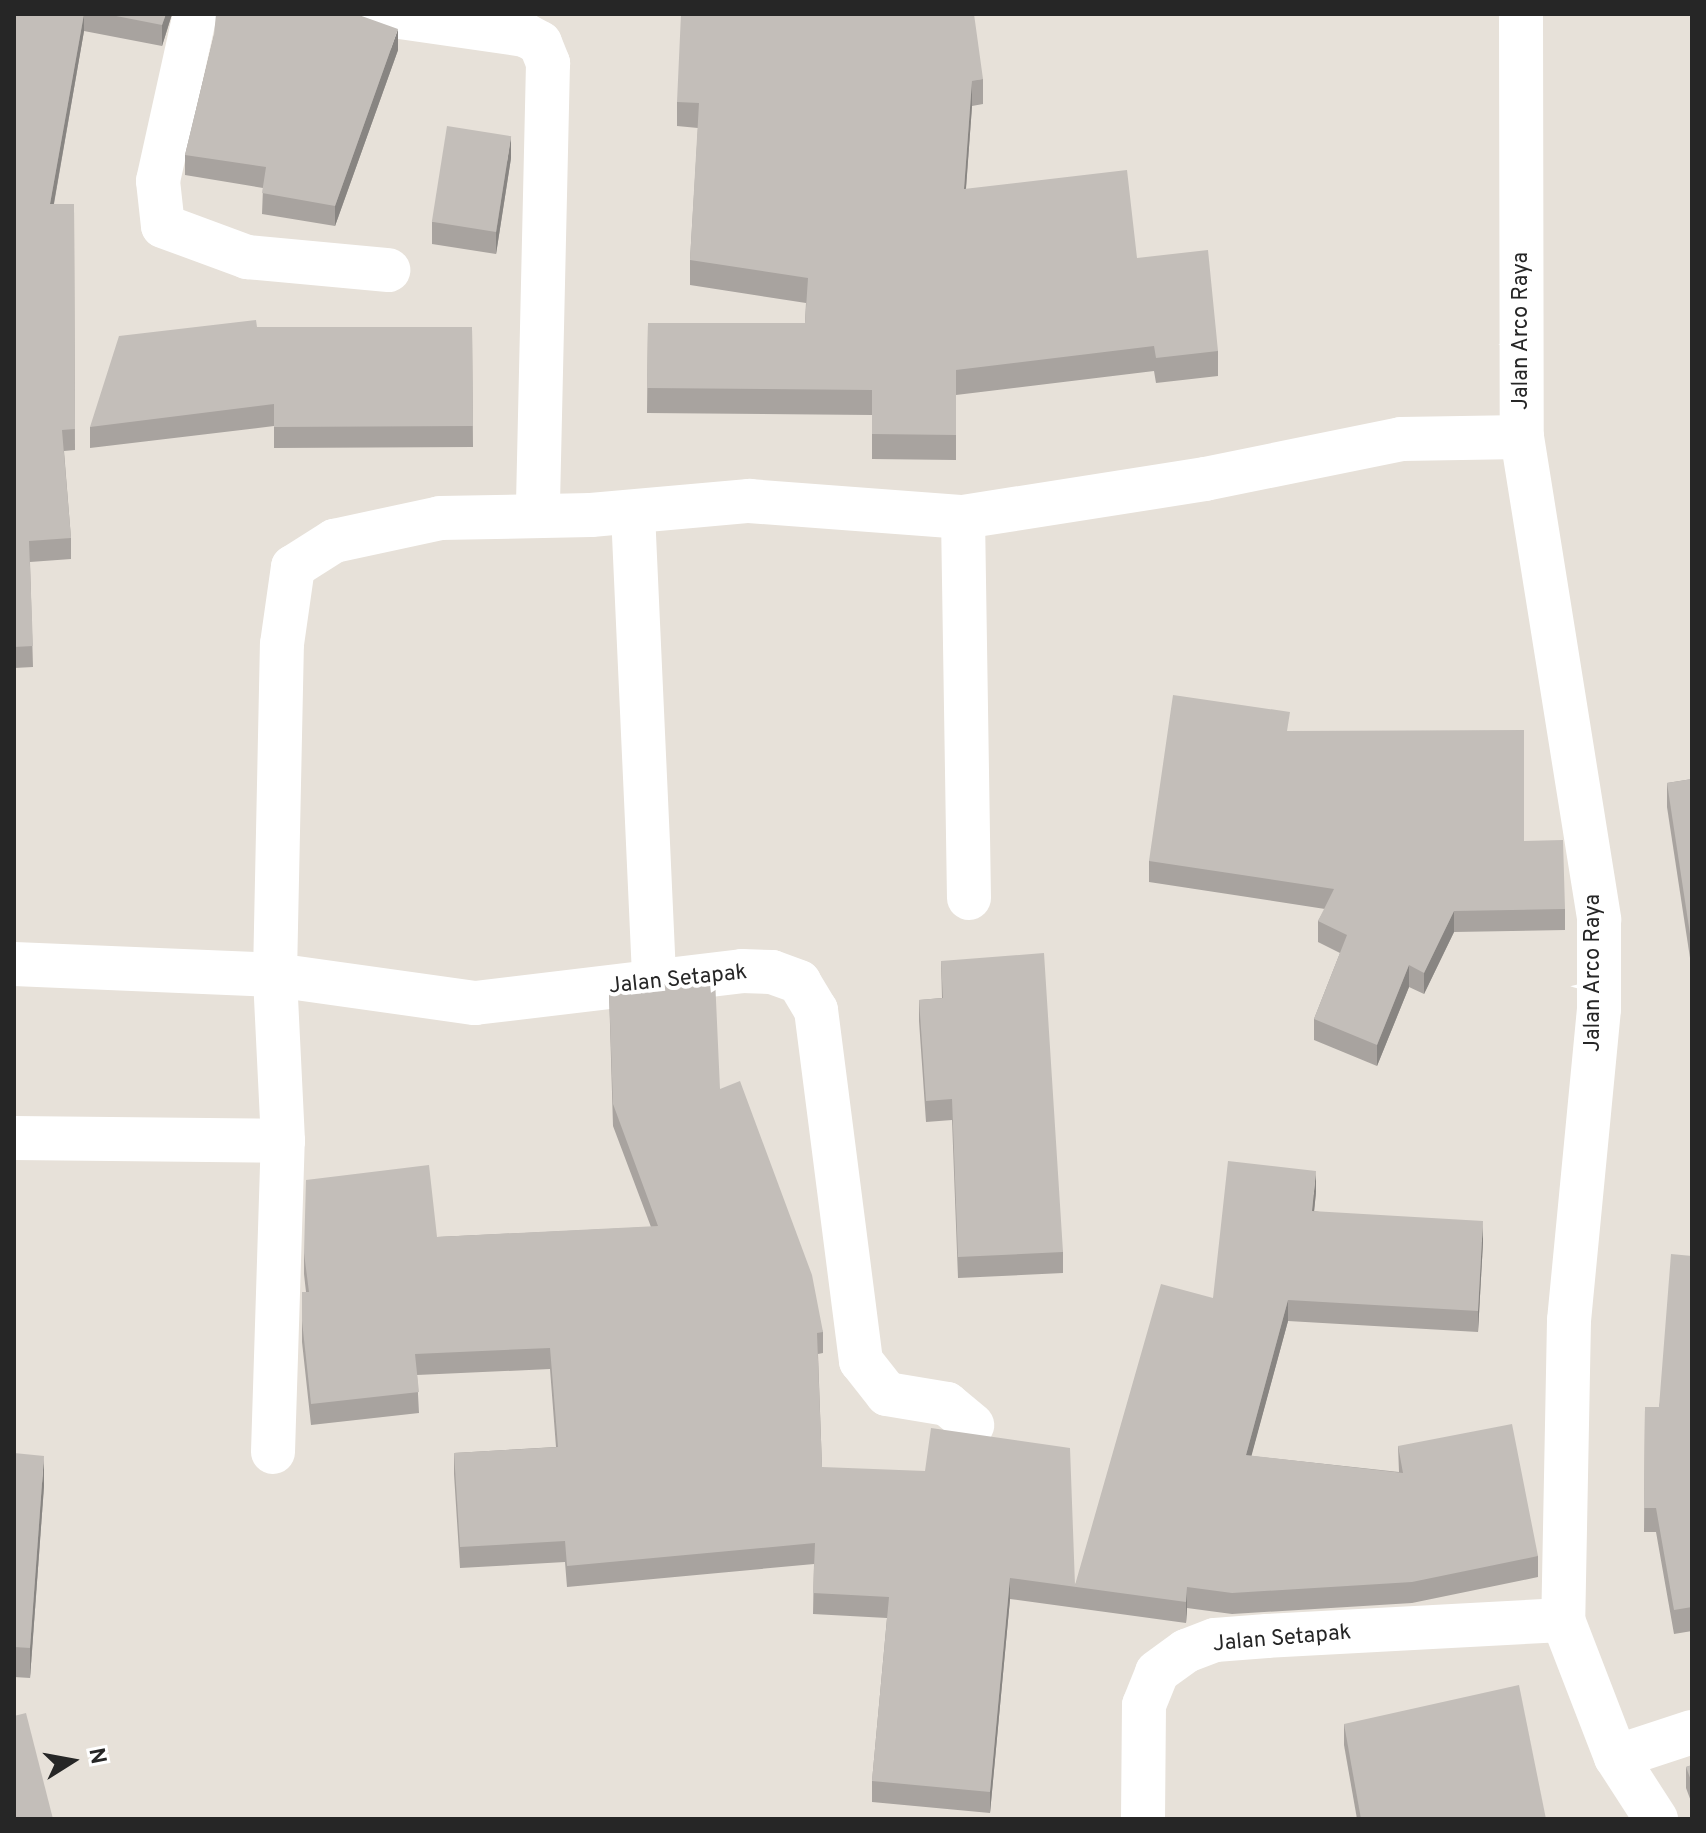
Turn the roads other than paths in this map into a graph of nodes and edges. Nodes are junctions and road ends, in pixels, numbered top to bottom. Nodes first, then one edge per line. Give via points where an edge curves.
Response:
1 (195, 14) edge
2 (379, 14) edge
3 (1521, 14) edge
4 (388, 270) dead end
5 (1522, 437) junction
6 (538, 513) junction
7 (633, 513) junction
8 (963, 517) junction
9 (969, 898) dead end
10 (14, 964) edge
11 (275, 975) junction
12 (654, 982) junction
13 (14, 1138) edge
14 (283, 1141) junction
15 (972, 1425) dead end
16 (273, 1452) dead end
17 (1563, 1620) junction
18 (1692, 1732) edge
19 (1616, 1757) junction
20 (1143, 1819) edge
21 (1656, 1819) edge

1 - 4 street via 158,181 163,226 247,257
2 - 6 street via 525,35 540,43 548,63
3 - 5 street, Jalan Arco Raya
5 - 8 street via 1401,439 1205,479
5 - 17 street, Jalan Arco Raya via 1545,553 1556,670 1575,752 1599,920 1599,1009 1568,1333
6 - 7 street
6 - 11 street via 388,526 334,541 293,567 282,644
7 - 8 street via 749,501
7 - 12 street
8 - 9 street
10 - 11 street, Jalan Setapak
11 - 12 street, Jalan Setapak via 475,1003
11 - 14 street
12 - 15 street, Jalan Setapak via 742,971 772,972 799,982 816,1010 861,1361 887,1394 947,1404
13 - 14 street
14 - 16 street
17 - 19 street, Jalan Arco Raya
17 - 20 street, Jalan Setapak via 1215,1640 1186,1651 1157,1672 1144,1705
18 - 19 street
19 - 21 street, Jalan Arco Raya

